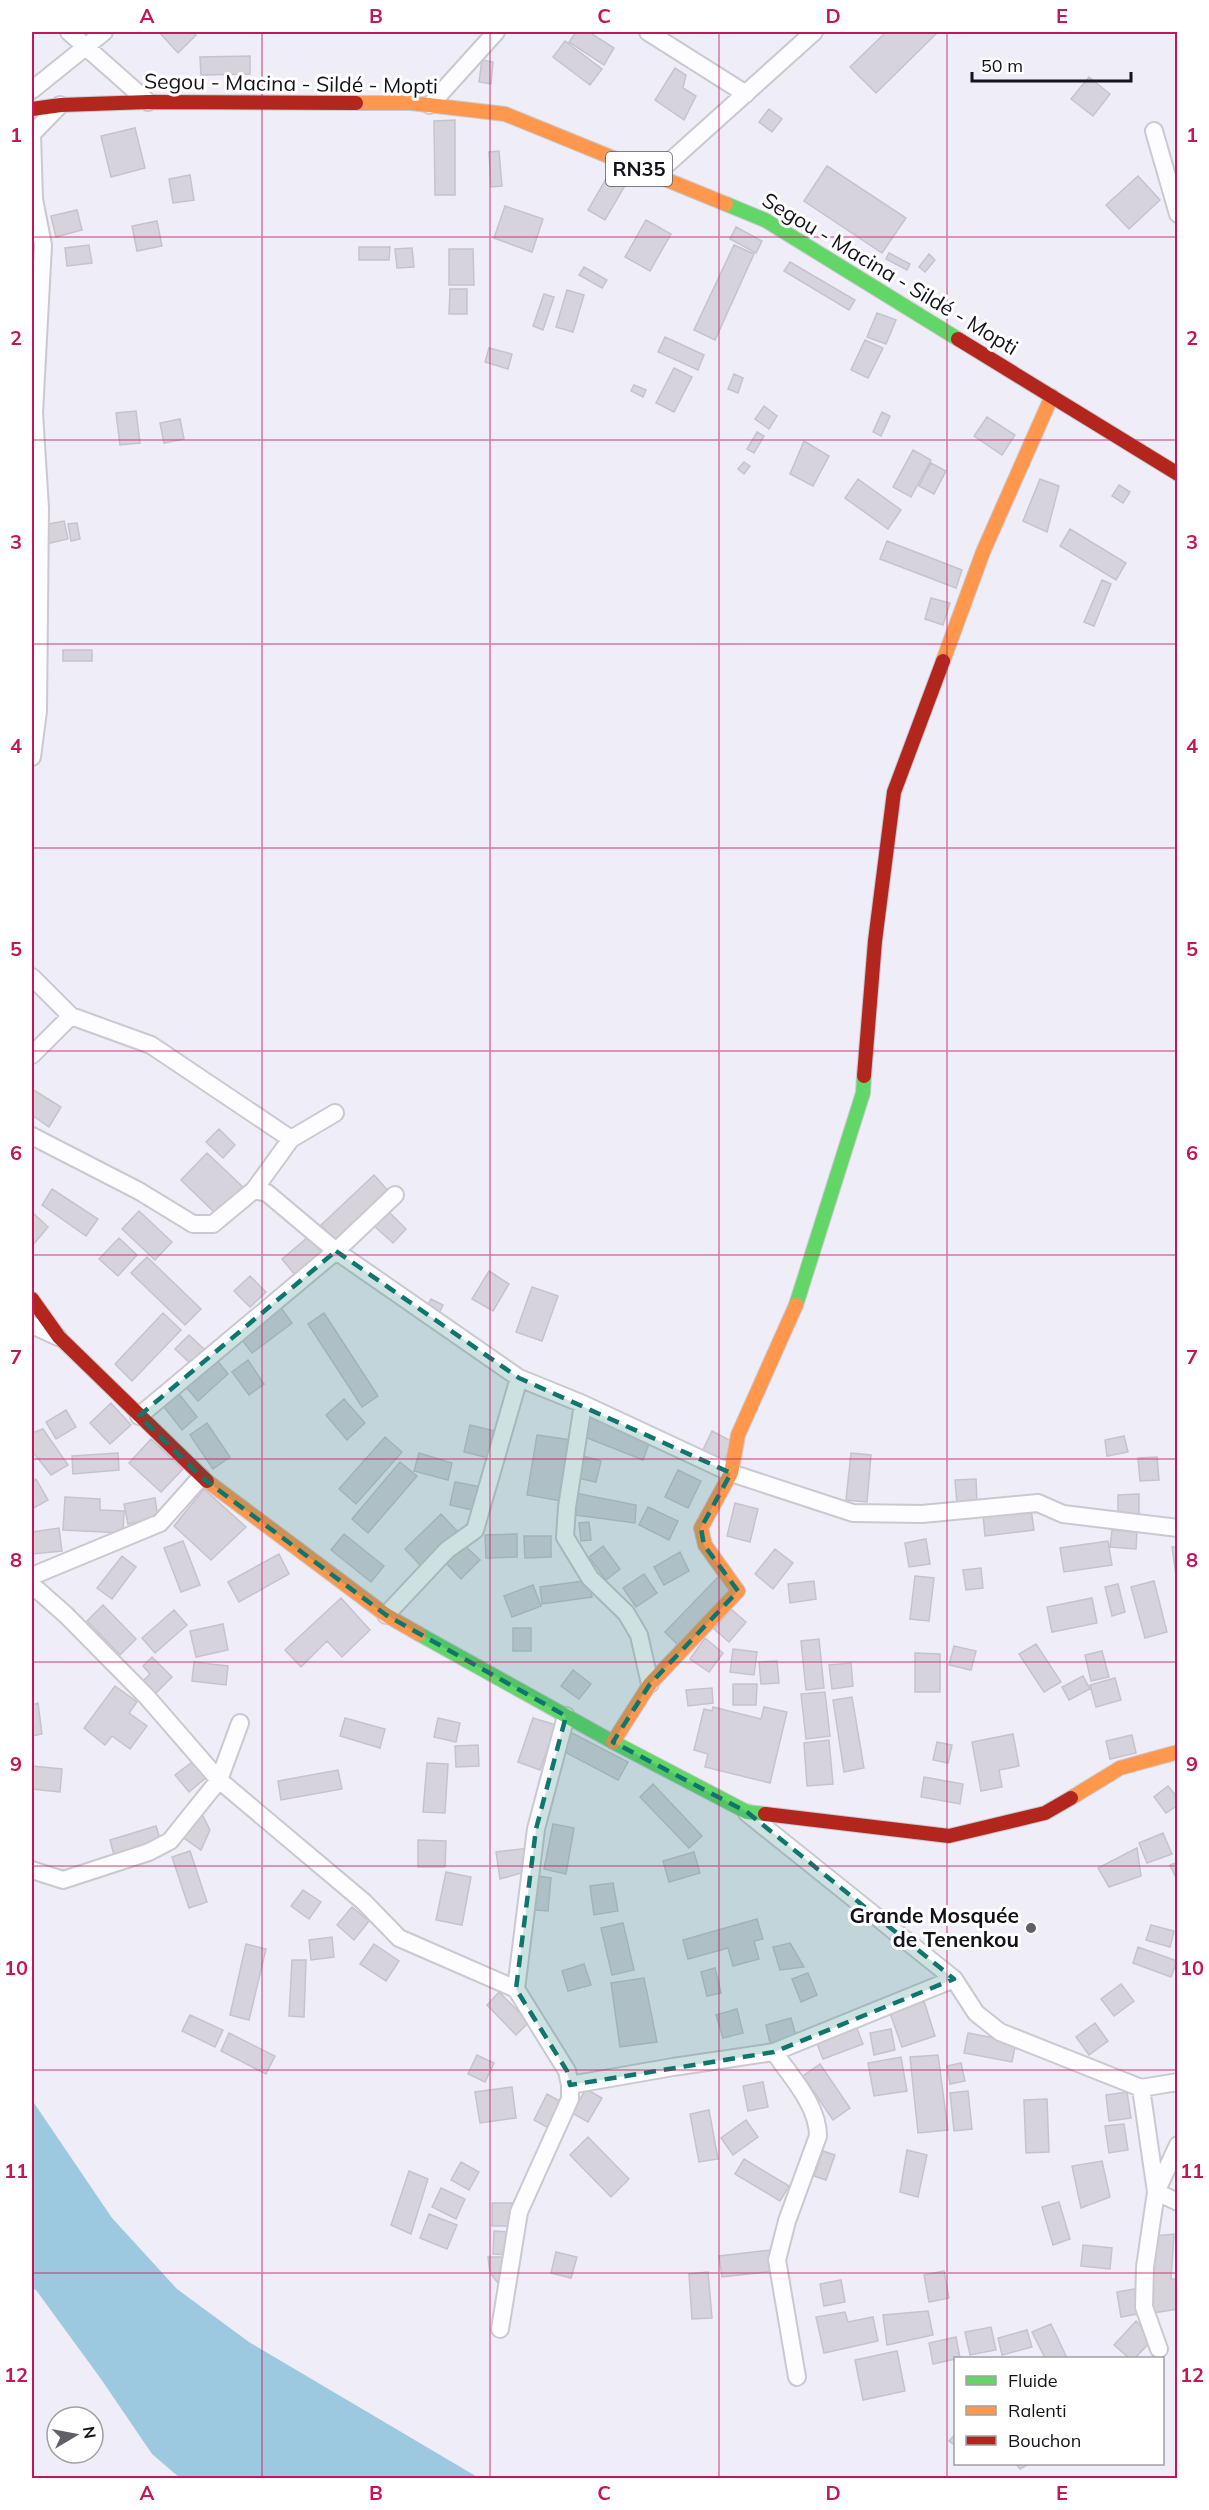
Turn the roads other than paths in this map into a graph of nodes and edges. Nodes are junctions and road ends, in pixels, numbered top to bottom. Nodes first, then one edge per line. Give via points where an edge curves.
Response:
1 (69, 32) edge
2 (104, 32) edge
3 (496, 32) edge
4 (648, 32) edge
5 (814, 32) edge
6 (86, 46) junction
7 (32, 90) edge
8 (747, 94) junction
9 (148, 102) junction
10 (61, 105) junction
11 (430, 105) junction
12 (32, 109) edge
13 (1154, 131) dead end
14 (655, 175) junction
15 (1178, 214) edge
16 (1052, 396) junction
17 (1178, 474) edge
18 (32, 757) edge
19 (32, 976) edge
20 (71, 1016) junction
21 (32, 1055) edge
22 (335, 1113) dead end
23 (32, 1136) edge
24 (291, 1139) junction
25 (254, 1190) junction
26 (395, 1196) dead end
27 (336, 1251) junction
28 (32, 1299) edge
29 (32, 1325) edge
30 (59, 1337) junction
31 (519, 1378) junction
32 (583, 1404) junction
33 (139, 1416) junction
34 (731, 1473) junction
35 (201, 1478) junction
36 (1178, 1528) edge
37 (32, 1576) edge
38 (32, 1585) edge
39 (386, 1615) junction
40 (651, 1684) junction
41 (566, 1716) junction
42 (240, 1723) dead end
43 (613, 1742) junction
44 (1178, 1752) edge
45 (219, 1780) junction
46 (747, 1812) junction
47 (32, 1870) edge
48 (954, 1979) junction
49 (516, 1989) junction
50 (774, 2052) junction
51 (1178, 2082) edge
52 (570, 2085) junction
53 (1141, 2088) junction
54 (1178, 2145) edge
55 (1156, 2192) junction
56 (1178, 2202) edge
57 (500, 2329) dead end
58 (1160, 2349) dead end
59 (797, 2377) dead end

1 - 6 street
2 - 6 street
3 - 11 street
4 - 8 street
5 - 8 street
6 - 7 street
6 - 9 street
8 - 14 street
9 - 10 street, Segou - Macina - Sildé - Mopti / RN35
9 - 11 street, Segou - Macina - Sildé - Mopti / RN35
10 - 12 street, Segou - Macina - Sildé - Mopti / RN35
10 - 18 street via 32,134 34,199 44,245 34,413 40,508 38,711
11 - 14 street, Segou - Macina - Sildé - Mopti / RN35 via 505,114
13 - 15 street
14 - 16 street, Segou - Macina - Sildé - Mopti / RN35 via 765,220
16 - 17 street, Segou - Macina - Sildé - Mopti / RN35
16 - 34 street via 983,552 894,792 875,941 863,1093 795,1308 738,1435
19 - 20 street
20 - 21 street
20 - 24 street via 150,1045
22 - 24 street
23 - 25 street via 139,1191 193,1224 213,1224
24 - 25 street
25 - 27 street via 267,1193
26 - 27 street
27 - 31 street
27 - 33 street
28 - 30 street
29 - 30 street
30 - 33 street
31 - 32 street
31 - 39 street via 475,1530 447,1550
32 - 34 street
32 - 40 street via 565,1537 590,1578 626,1613 639,1635
33 - 35 street
34 - 36 street via 852,1513 922,1514 1038,1503 1063,1514
34 - 40 street via 701,1528 700,1538 733,1578 738,1591
35 - 37 street via 160,1523
35 - 39 street
38 - 45 street via 147,1697
39 - 41 street
40 - 43 street
41 - 43 street
41 - 49 street via 536,1829
42 - 45 street
43 - 46 street
44 - 46 street via 1120,1768 1045,1813 950,1836
45 - 47 street via 170,1841 63,1880
45 - 49 street via 364,1902 399,1938
46 - 48 street
48 - 50 street
48 - 53 street via 976,2013 1000,2032
49 - 52 street via 567,2071
50 - 52 street
50 - 59 street via 818,2123 818,2136 777,2260
51 - 53 street
52 - 57 street via 570,2099 519,2212
53 - 55 street
54 - 55 street
55 - 56 street
55 - 58 street via 1145,2267 1144,2307

